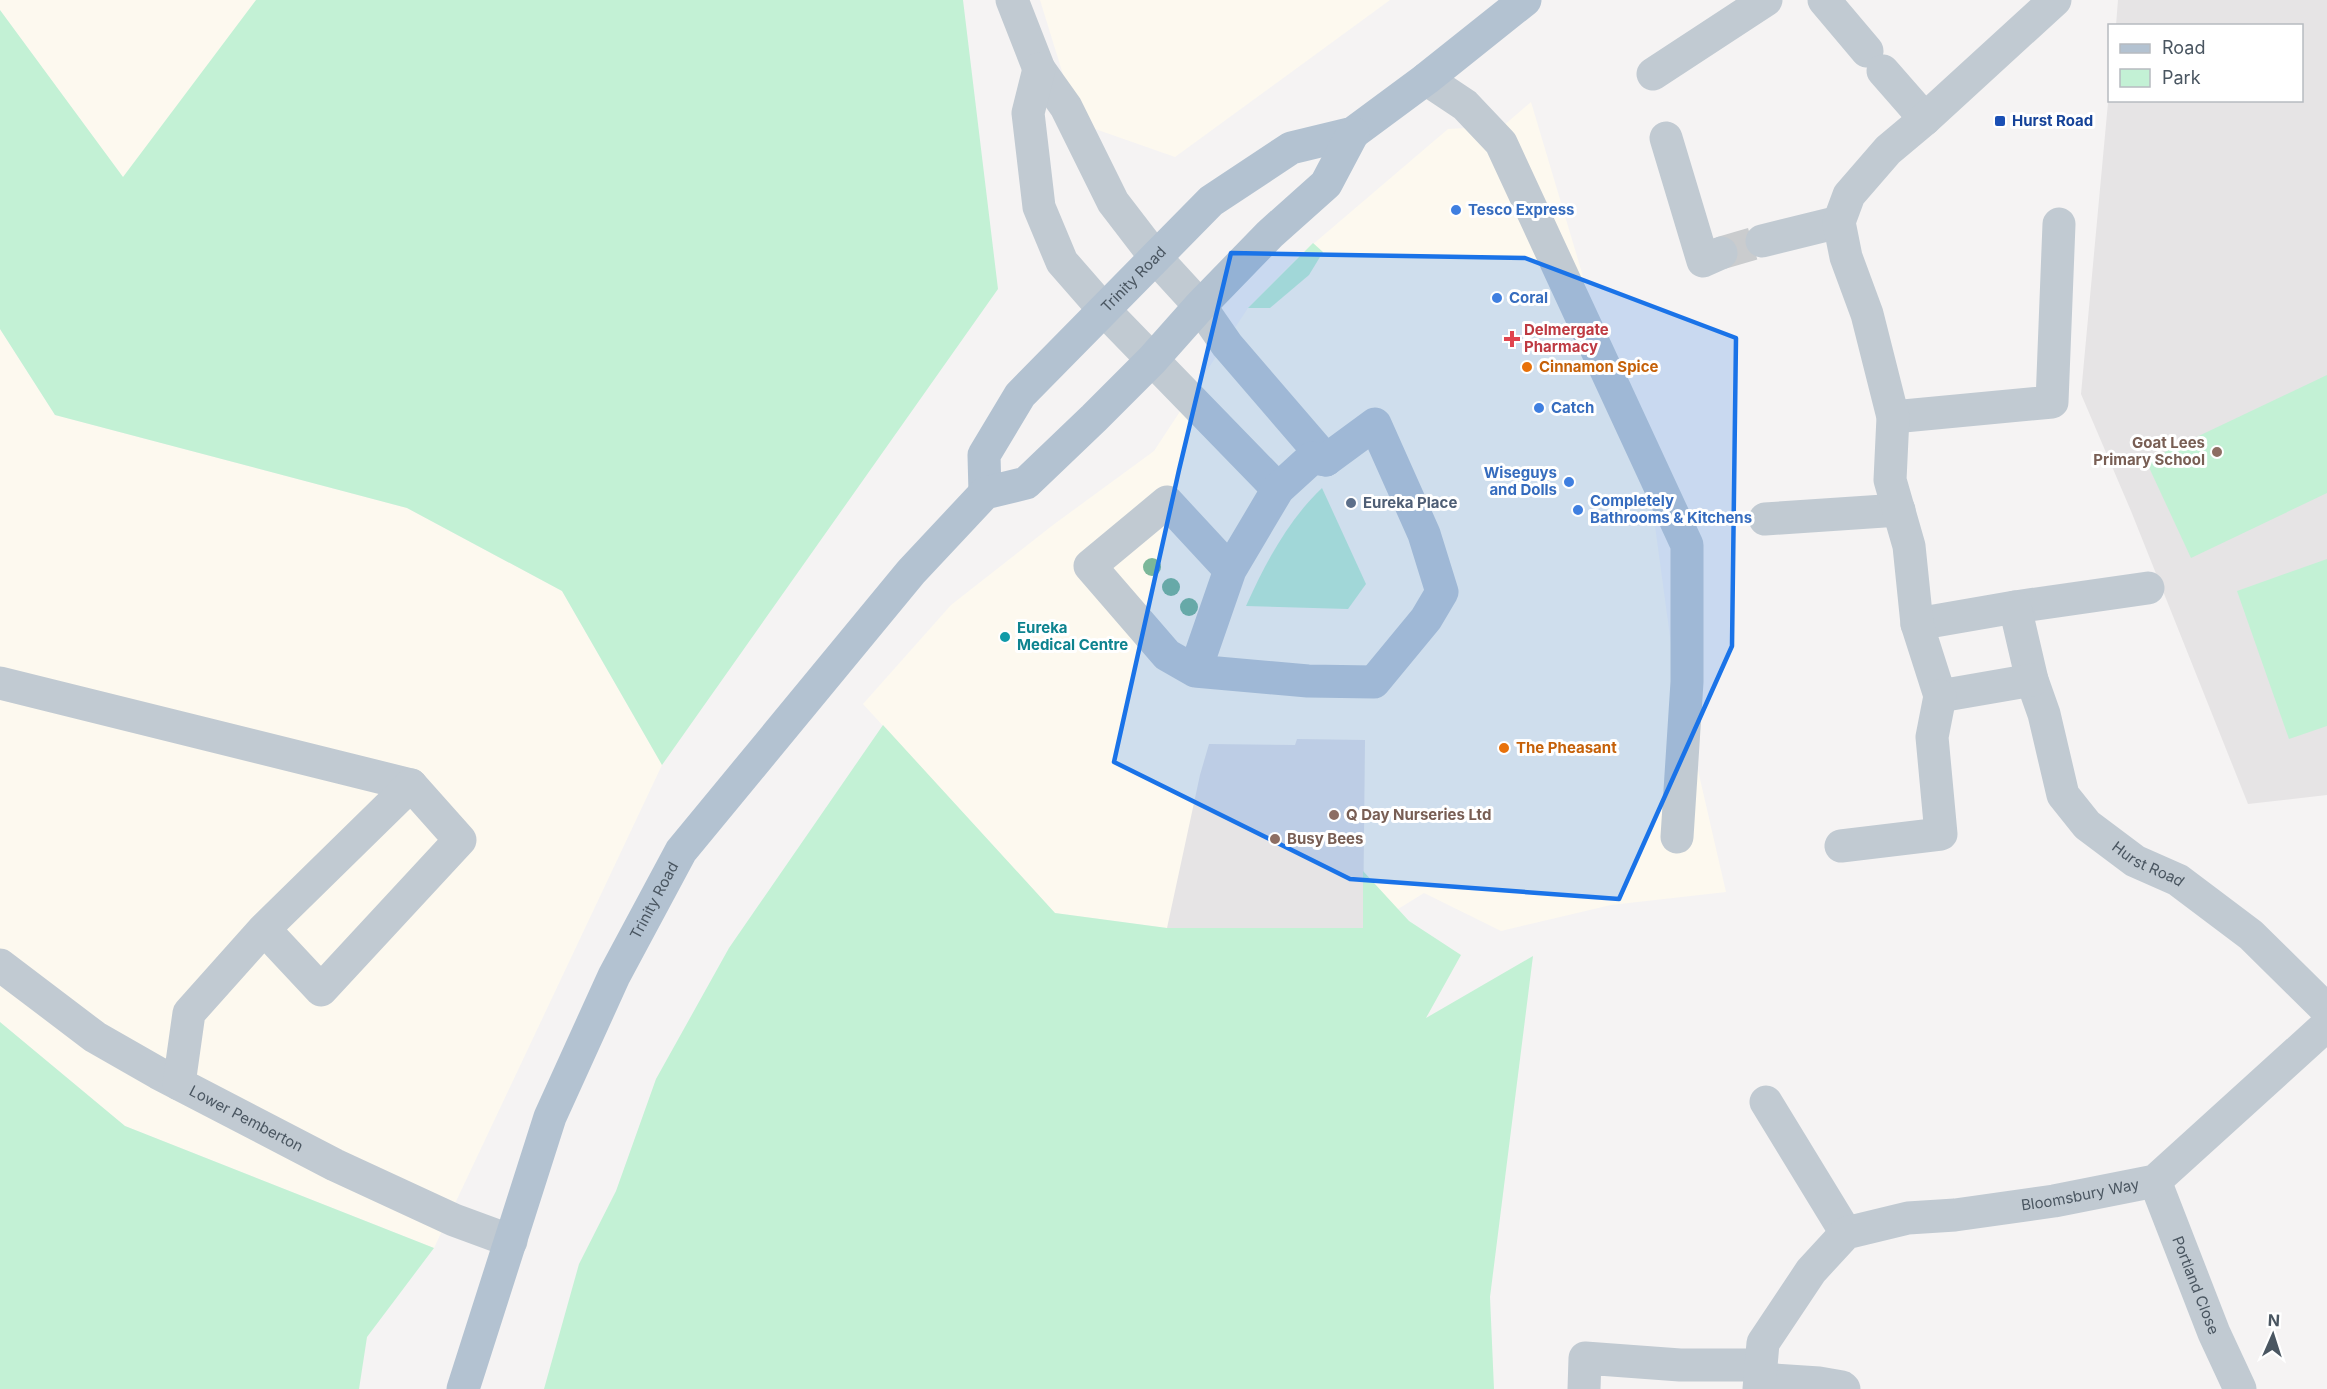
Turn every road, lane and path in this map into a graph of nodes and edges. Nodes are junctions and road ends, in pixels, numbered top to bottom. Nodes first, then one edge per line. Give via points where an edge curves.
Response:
1 (1012, 0) edge
2 (1524, 0) edge
3 (1766, 0) edge
4 (1824, 0) edge
5 (2055, 0) edge
6 (1039, 69) junction
7 (1653, 74) dead end
8 (1426, 79) junction
9 (1925, 119) junction
10 (1353, 133) junction
11 (1666, 138) dead end
12 (1839, 222) junction
13 (2059, 224) dead end
14 (1762, 241) tunnel mouth
15 (1721, 253) tunnel mouth
16 (1156, 258) junction
17 (1200, 306) junction
18 (1104, 310) junction
19 (1152, 360) junction
20 (1893, 417) junction
21 (1326, 460) junction
22 (1278, 489) junction
23 (985, 493) junction
24 (1899, 510) junction
25 (1765, 519) dead end
26 (1230, 570) junction
27 (2148, 588) dead end
28 (2015, 607) junction
29 (1917, 624) junction
30 (1195, 671) junction
31 (2032, 680) junction
32 (0, 683) edge
33 (1940, 696) junction
34 (411, 785) junction
35 (1677, 837) dead end
36 (1841, 846) dead end
37 (264, 928) junction
38 (0, 965) edge
39 (2327, 1010) edge
40 (2327, 1025) edge
41 (179, 1084) junction
42 (1766, 1102) dead end
43 (2155, 1181) junction
44 (1846, 1233) junction
45 (511, 1241) junction
46 (1760, 1378) edge
47 (463, 1389) edge
48 (1584, 1389) edge
49 (1844, 1389) edge
50 (2240, 1389) edge

1 - 6 street
2 - 8 main road, Trinity Road
3 - 7 street
4 - 9 street
5 - 9 street
6 - 16 street via 1066,106 1113,202
6 - 18 street via 1028,113 1039,207 1062,262
8 - 10 main road, Trinity Road
8 - 35 street via 1465,105 1501,143 1687,545 1687,682
9 - 12 street via 1887,150 1849,195
10 - 16 main road, Trinity Road via 1291,148 1211,201
10 - 17 main road, Trinity Road via 1326,184 1270,234
11 - 15 street via 1703,261
12 - 14 street
12 - 20 street via 1846,257 1868,314
13 - 20 street via 2052,402
16 - 17 street
16 - 18 main road, Trinity Road
17 - 19 main road, Trinity Road
17 - 21 street via 1227,345
18 - 19 street
18 - 23 main road, Trinity Road via 1020,395 984,455
19 - 22 street
19 - 23 main road, Trinity Road via 1026,483
20 - 24 street via 1890,480
21 - 22 street via 1312,458
21 - 30 street via 1375,424 1424,534 1442,592 1426,619 1374,682 1308,681
22 - 26 street
23 - 45 main road, Trinity Road via 911,572 681,851 614,976 550,1117
24 - 25 street
24 - 29 street via 1910,546
26 - 30 street
26 - 30 street via 1167,502 1090,566 1167,654
27 - 28 street
28 - 29 street
28 - 31 street, Hurst Road
29 - 33 street
31 - 33 street
31 - 39 street, Hurst Road via 2063,795 2087,825 2135,861 2178,880 2210,903 2251,935
32 - 34 street
33 - 36 street via 1932,737 1941,834
34 - 37 street
34 - 37 street via 460,840 321,990
37 - 41 street via 189,1013
38 - 41 street, Lower Pemberton via 95,1037
40 - 43 street, Bloomsbury Way
41 - 45 street, Lower Pemberton via 335,1165 454,1220
42 - 44 street
43 - 44 street, Bloomsbury Way via 2054,1201 1908,1218
43 - 50 street, Portland Close
44 - 46 street via 1811,1271 1763,1343
45 - 47 main road, Trinity Road
46 - 48 street via 1680,1365 1585,1358
46 - 49 street

